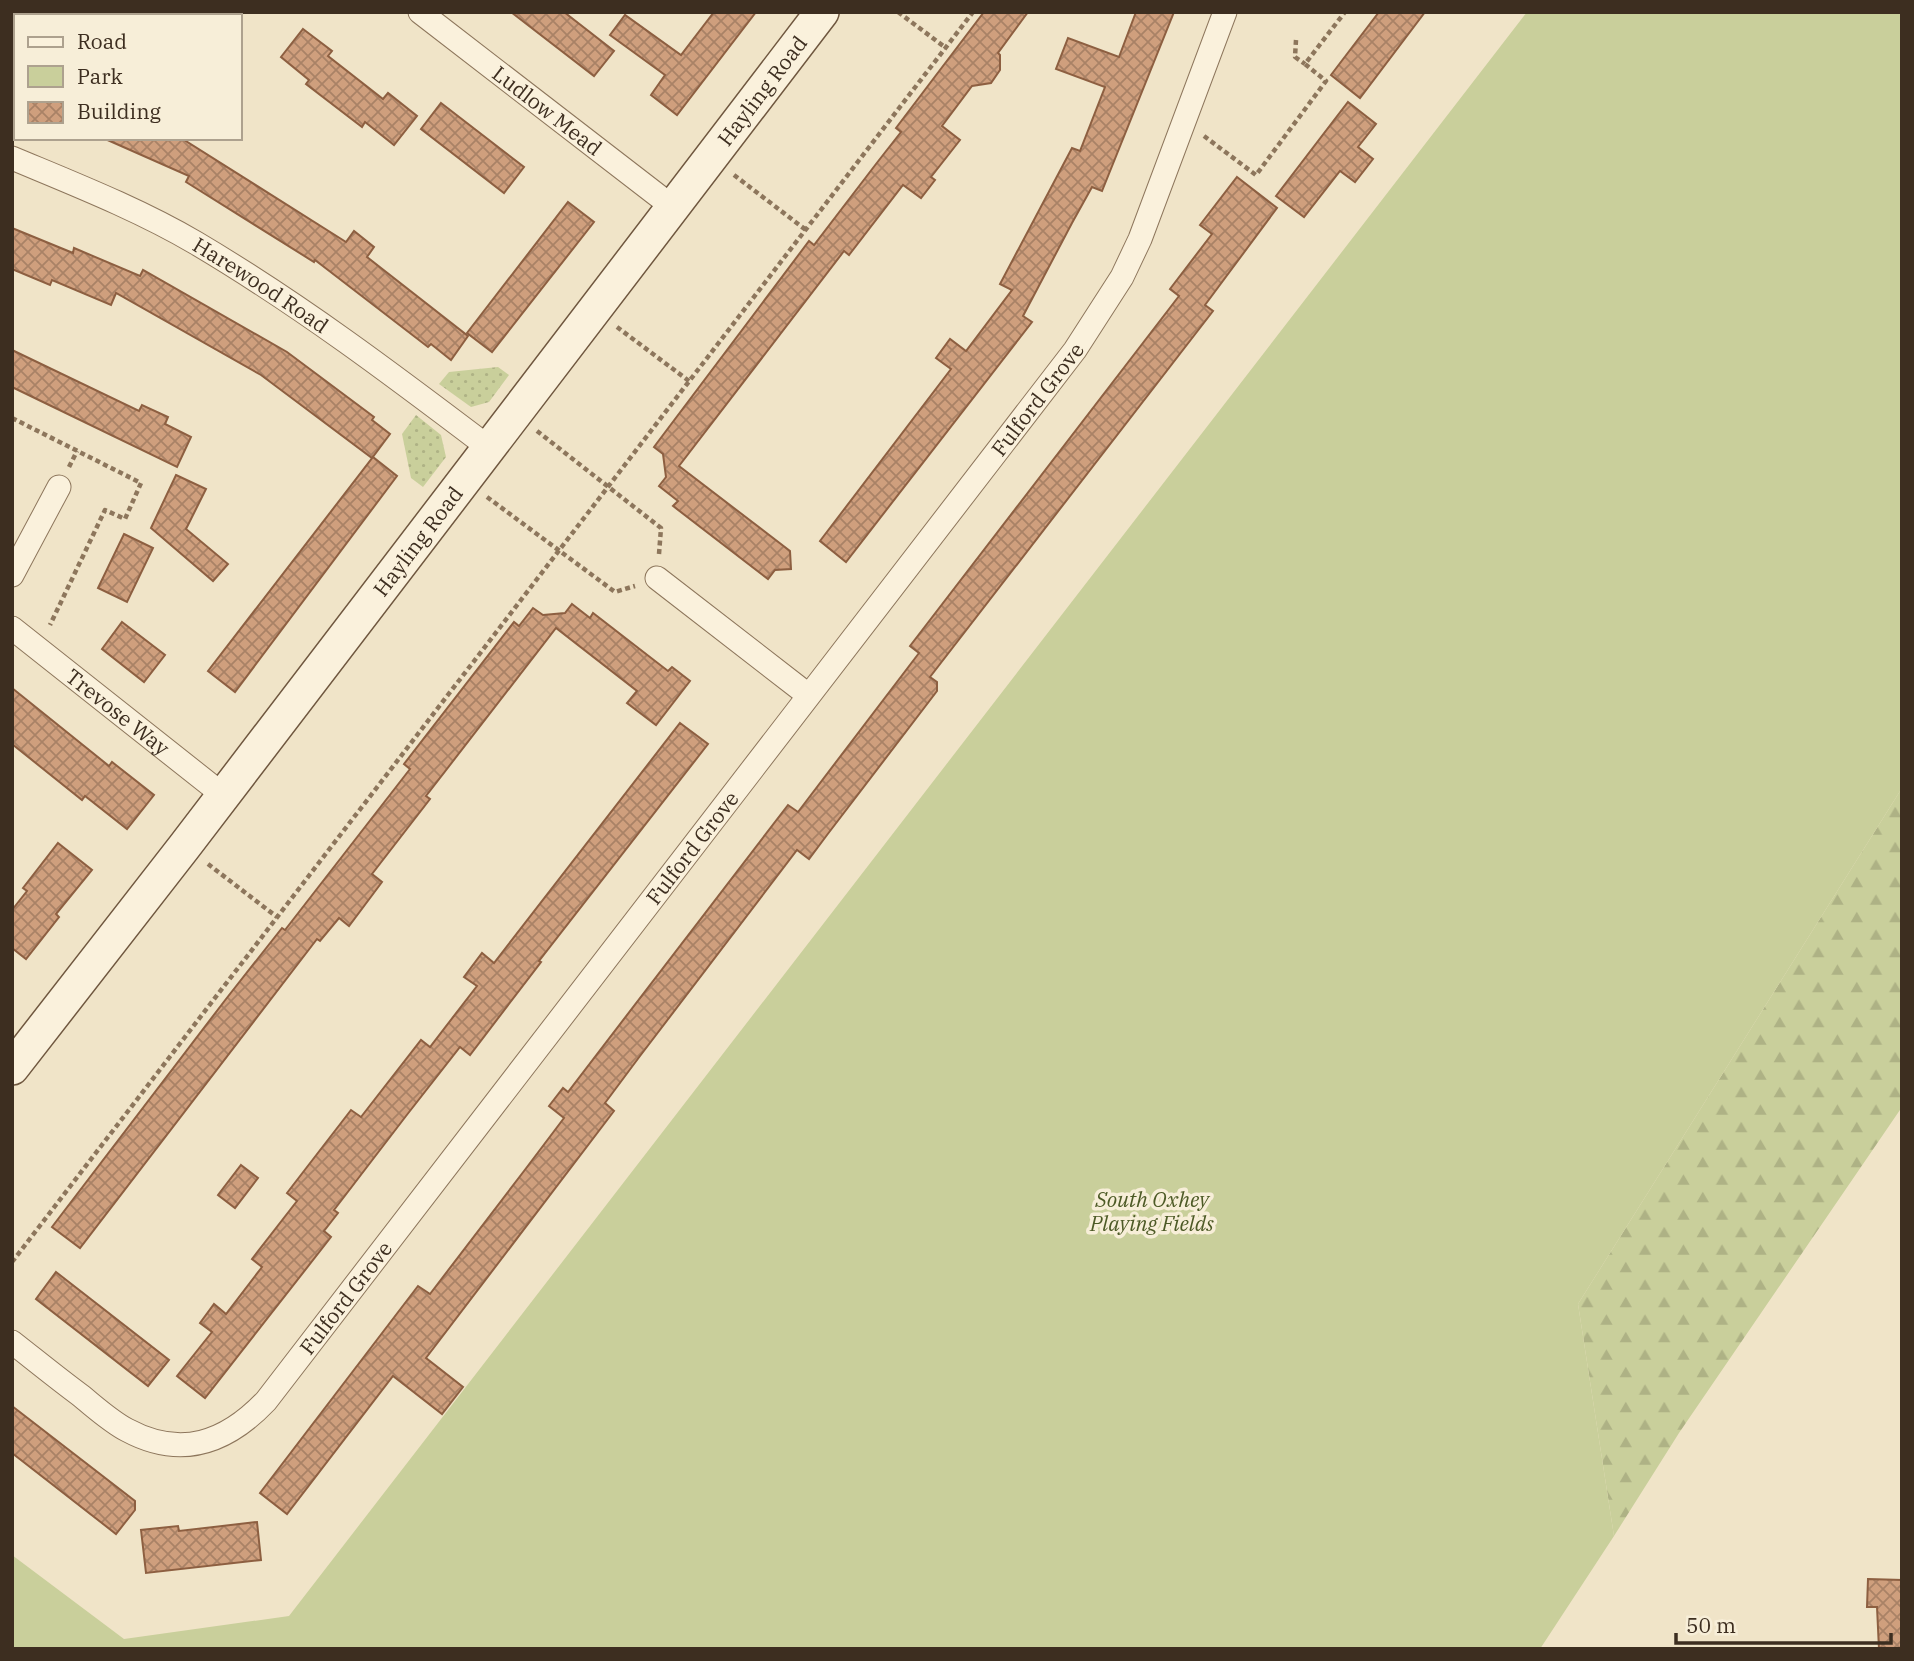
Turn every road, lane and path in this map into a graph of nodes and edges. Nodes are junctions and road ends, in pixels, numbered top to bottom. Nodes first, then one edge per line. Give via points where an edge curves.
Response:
1 (420, 12) edge
2 (822, 12) edge
3 (898, 12) edge
4 (973, 12) edge
5 (1225, 12) edge
6 (1345, 12) edge
7 (1296, 40) dead end
8 (946, 48) junction
9 (1305, 64) junction
10 (1184, 120) junction
11 (712, 157) junction
12 (12, 158) edge
13 (674, 208) junction
14 (806, 230) junction
15 (594, 310) junction
16 (689, 381) junction
17 (514, 414) junction
18 (12, 418) edge
19 (488, 447) junction
20 (463, 480) junction
21 (608, 486) junction
22 (59, 487) dead end
23 (559, 550) junction
24 (12, 575) edge
25 (657, 579) junction
26 (12, 628) edge
27 (35, 646) junction
28 (808, 695) junction
29 (223, 795) junction
30 (184, 846) junction
31 (276, 916) junction
32 (12, 1068) edge
33 (12, 1262) edge
34 (12, 1342) edge

1 - 13 street, Ludlow Mead
2 - 11 street, Hayling Road
3 - 8 path
4 - 8 path
5 - 10 street, Fulford Grove
6 - 9 path
7 - 9 path via 1295,57
8 - 14 path
9 - 10 path via 1326,81 1256,175
10 - 28 street, Fulford Grove via 1140,239 1105,305
11 - 13 street, Hayling Road
11 - 14 path
12 - 19 street, Harewood Road via 194,242 365,353
13 - 15 street, Hayling Road
14 - 16 path
15 - 16 path
15 - 17 street, Hayling Road
16 - 21 path
17 - 19 street, Hayling Road
17 - 21 path
18 - 27 path via 141,483 125,519 105,510 51,624
19 - 20 street, Hayling Road
20 - 23 path
20 - 29 street, Hayling Road
21 - 23 path
21 - 25 path via 661,528
22 - 24 street
23 - 25 path via 615,592
23 - 31 path
25 - 28 street
26 - 27 street, Trevose Way
27 - 29 street, Trevose Way
28 - 34 street, Fulford Grove via 249,1419 235,1430 198,1443 147,1439 113,1421
29 - 30 street, Hayling Road
30 - 31 path
30 - 32 street, Hayling Road
31 - 33 path

